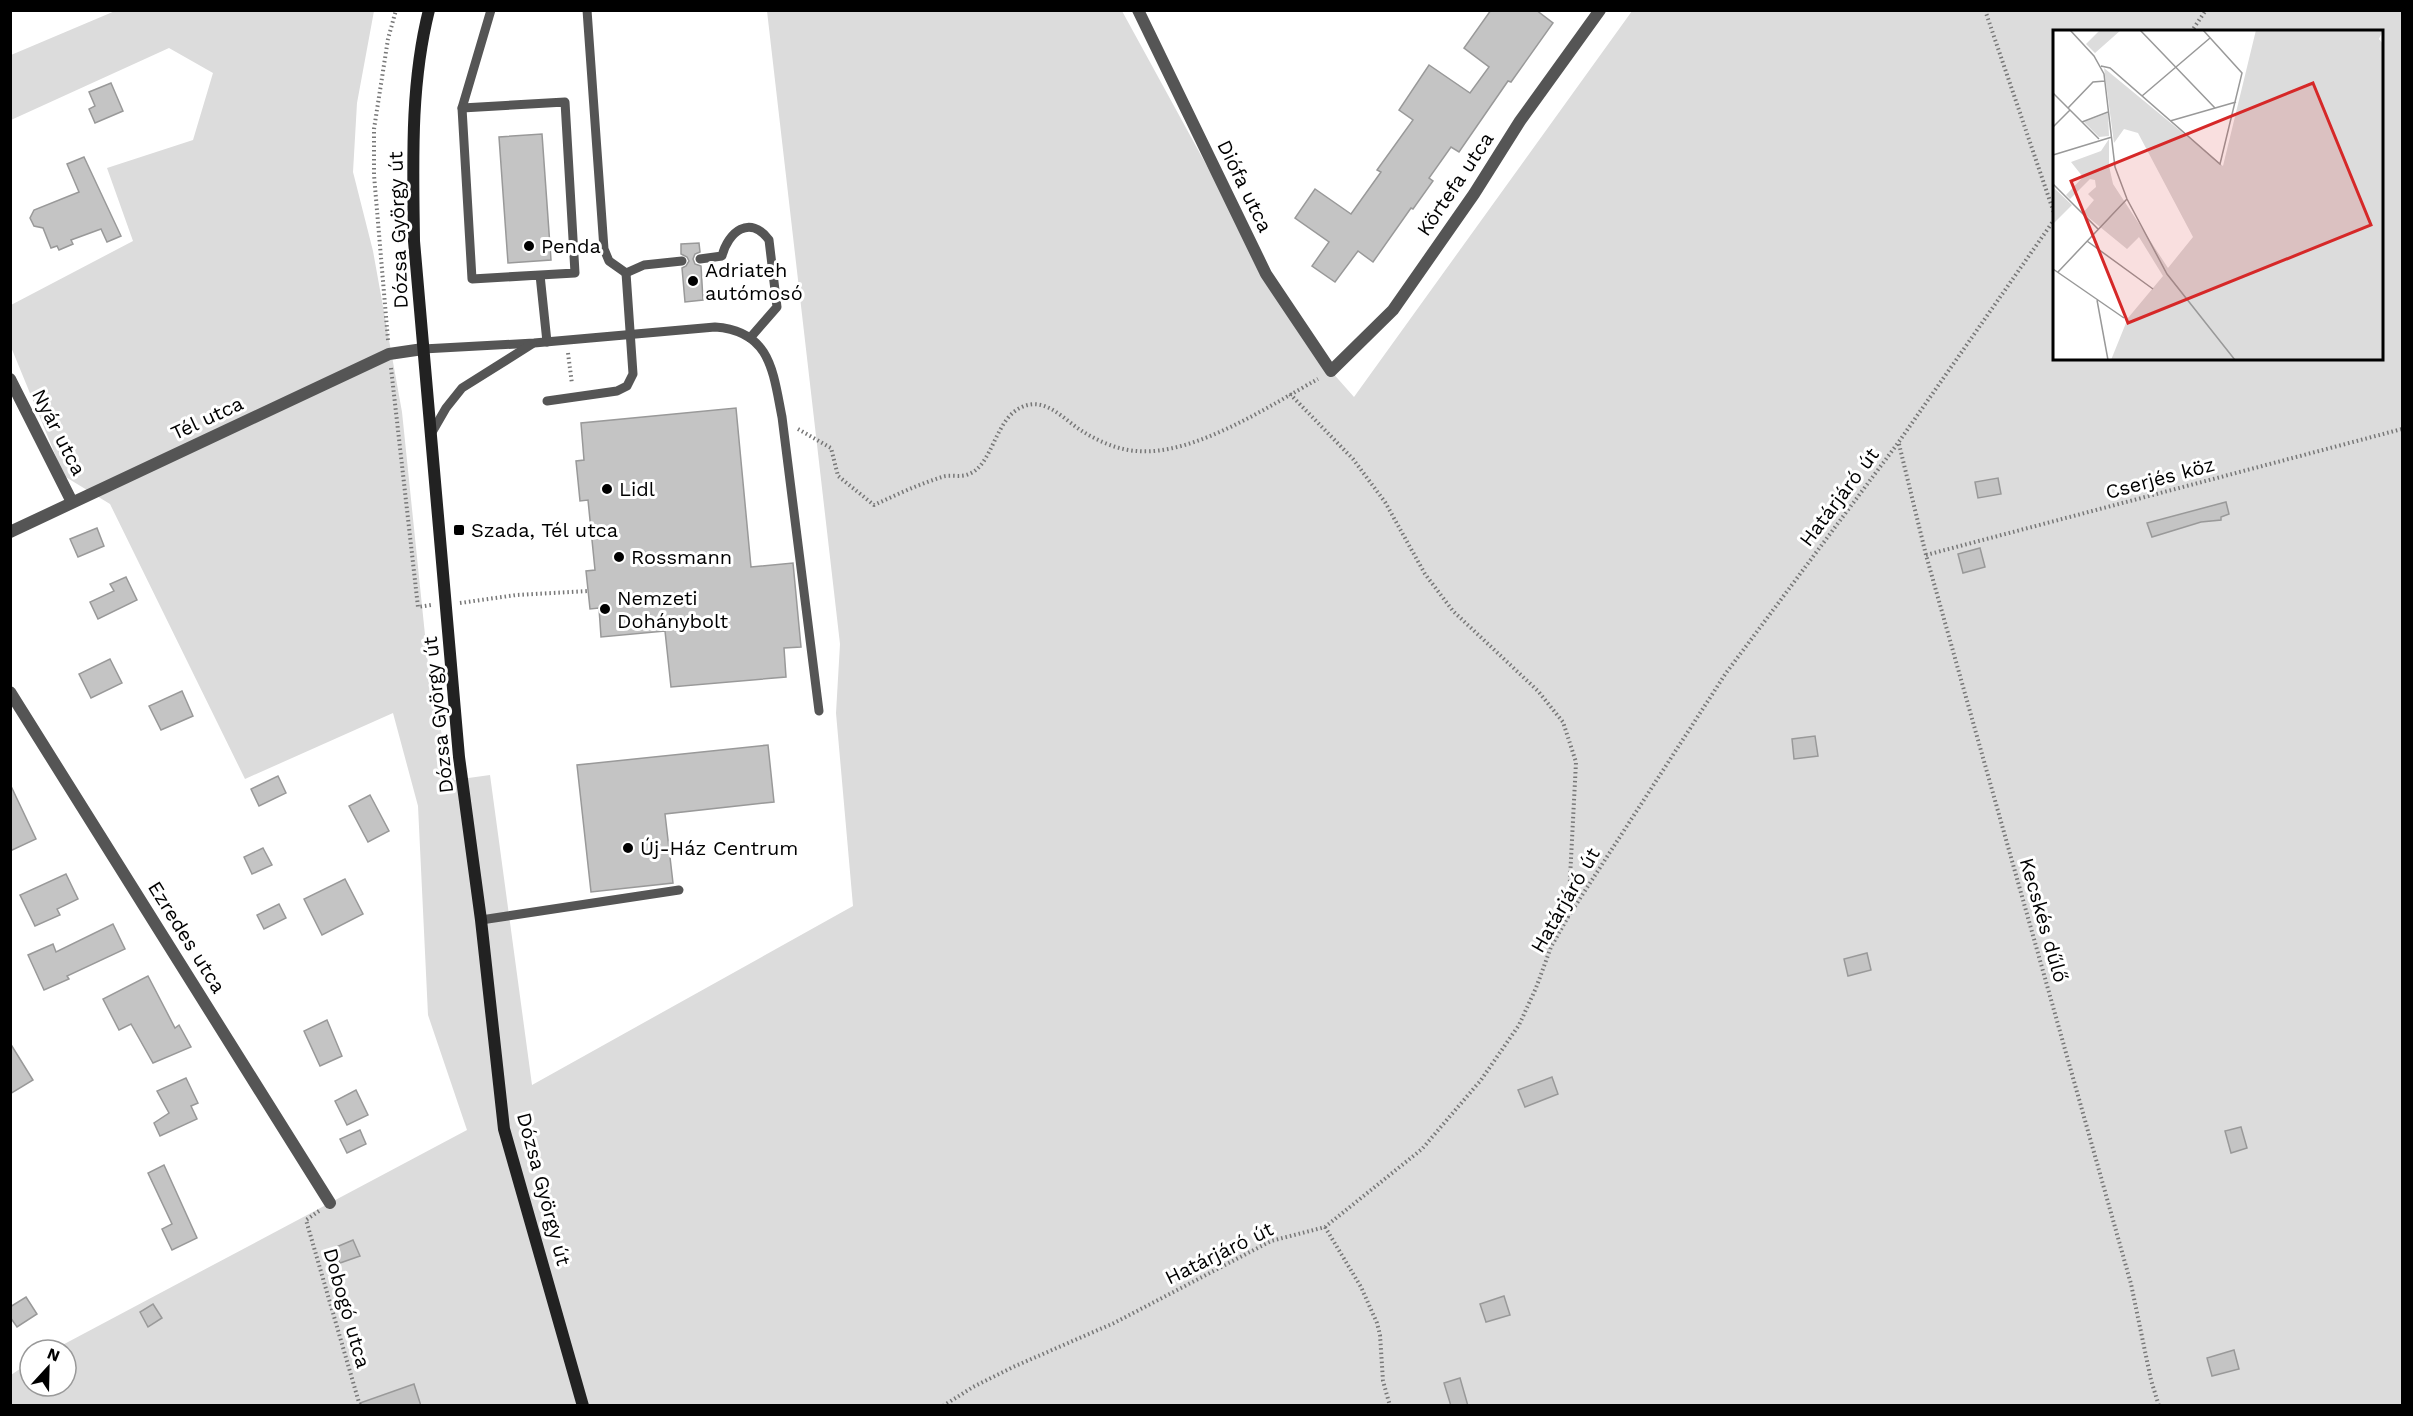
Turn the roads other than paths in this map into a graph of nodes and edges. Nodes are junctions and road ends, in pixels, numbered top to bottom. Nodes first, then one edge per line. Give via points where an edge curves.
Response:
1 (429, 10) edge
2 (491, 10) edge
3 (586, 10) edge
4 (1138, 10) edge
5 (1600, 10) edge
6 (462, 108) junction
7 (700, 259) dead end
8 (682, 261) dead end
9 (626, 273) junction
10 (540, 275) junction
11 (630, 336) junction
12 (750, 338) junction
13 (547, 342) junction
14 (534, 343) junction
15 (423, 350) junction
16 (1331, 371) joint
17 (10, 379) edge
18 (547, 401) dead end
19 (431, 434) junction
20 (72, 502) junction
21 (10, 532) edge
22 (10, 692) edge
23 (819, 711) dead end
24 (679, 890) dead end
25 (481, 920) junction
26 (330, 1203) dead end
27 (583, 1406) edge

1 - 15 main road, Dózsa György út via 416,96 413,161 414,240
2 - 6 lane
3 - 9 lane via 604,249 609,261
4 - 16 street, Diófa utca via 1266,274
5 - 16 street, Körtefa utca via 1393,310
6 - 10 lane via 472,279
6 - 10 lane via 565,102 575,273
7 - 12 lane via 722,256 736,231 751,227 765,234 771,247 777,307
8 - 9 lane via 644,265
9 - 11 lane
10 - 13 lane
11 - 12 lane via 715,327
11 - 13 lane
11 - 18 lane via 633,374 627,386 617,392
12 - 23 lane via 764,351 773,369
13 - 14 lane
14 - 15 lane
14 - 19 lane via 462,388
15 - 19 main road, Dózsa György út
15 - 20 street, Tél utca via 389,354
17 - 20 street, Nyár utca
19 - 25 main road, Dózsa György út via 459,757
20 - 21 street, Tél utca
22 - 26 street, Ezredes utca
24 - 25 lane
25 - 27 main road, Dózsa György út via 504,1129

